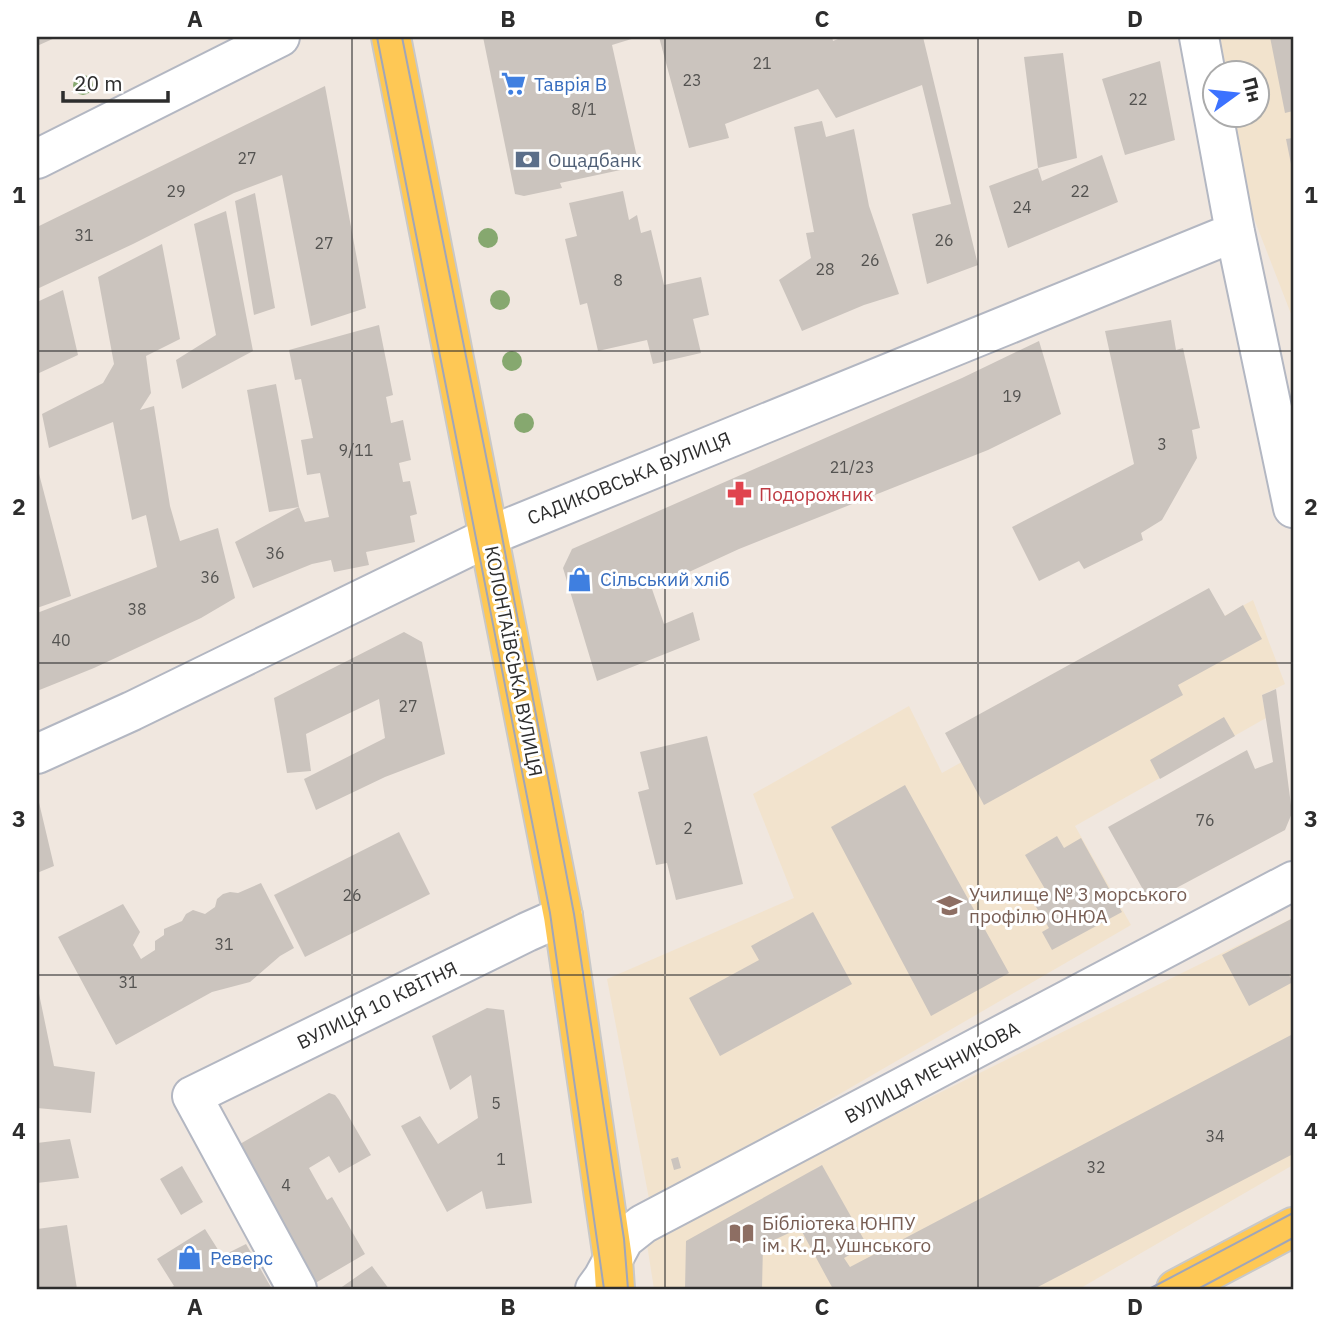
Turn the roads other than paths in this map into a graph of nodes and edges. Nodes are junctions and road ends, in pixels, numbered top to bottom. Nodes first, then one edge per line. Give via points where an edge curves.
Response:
1 (280, 37) edge
2 (391, 37) edge
3 (1199, 37) edge
4 (37, 159) edge
5 (1235, 232) junction
6 (1293, 508) edge
7 (490, 536) junction
8 (37, 754) edge
9 (1293, 881) edge
10 (563, 916) junction
11 (1293, 1227) edge
12 (608, 1279) edge
13 (297, 1289) edge
14 (1176, 1289) edge

1 - 4 street
2 - 7 main road, КОЛОНТАЇВСЬКА ВУЛИЦЯ
3 - 5 street
5 - 6 street
5 - 7 street, САДИКОВСЬКА ВУЛИЦЯ
7 - 8 street, САДИКОВСЬКА ВУЛИЦЯ
7 - 10 main road, КОЛОНТАЇВСЬКА ВУЛИЦЯ
9 - 12 street, ВУЛИЦЯ МЕЧНИКОВА via 643,1224 624,1239
10 - 12 main road, КОЛОНТАЇВСЬКА ВУЛИЦЯ
10 - 13 street, ВУЛИЦЯ 10 КВІТНЯ via 192,1096
11 - 14 main road

